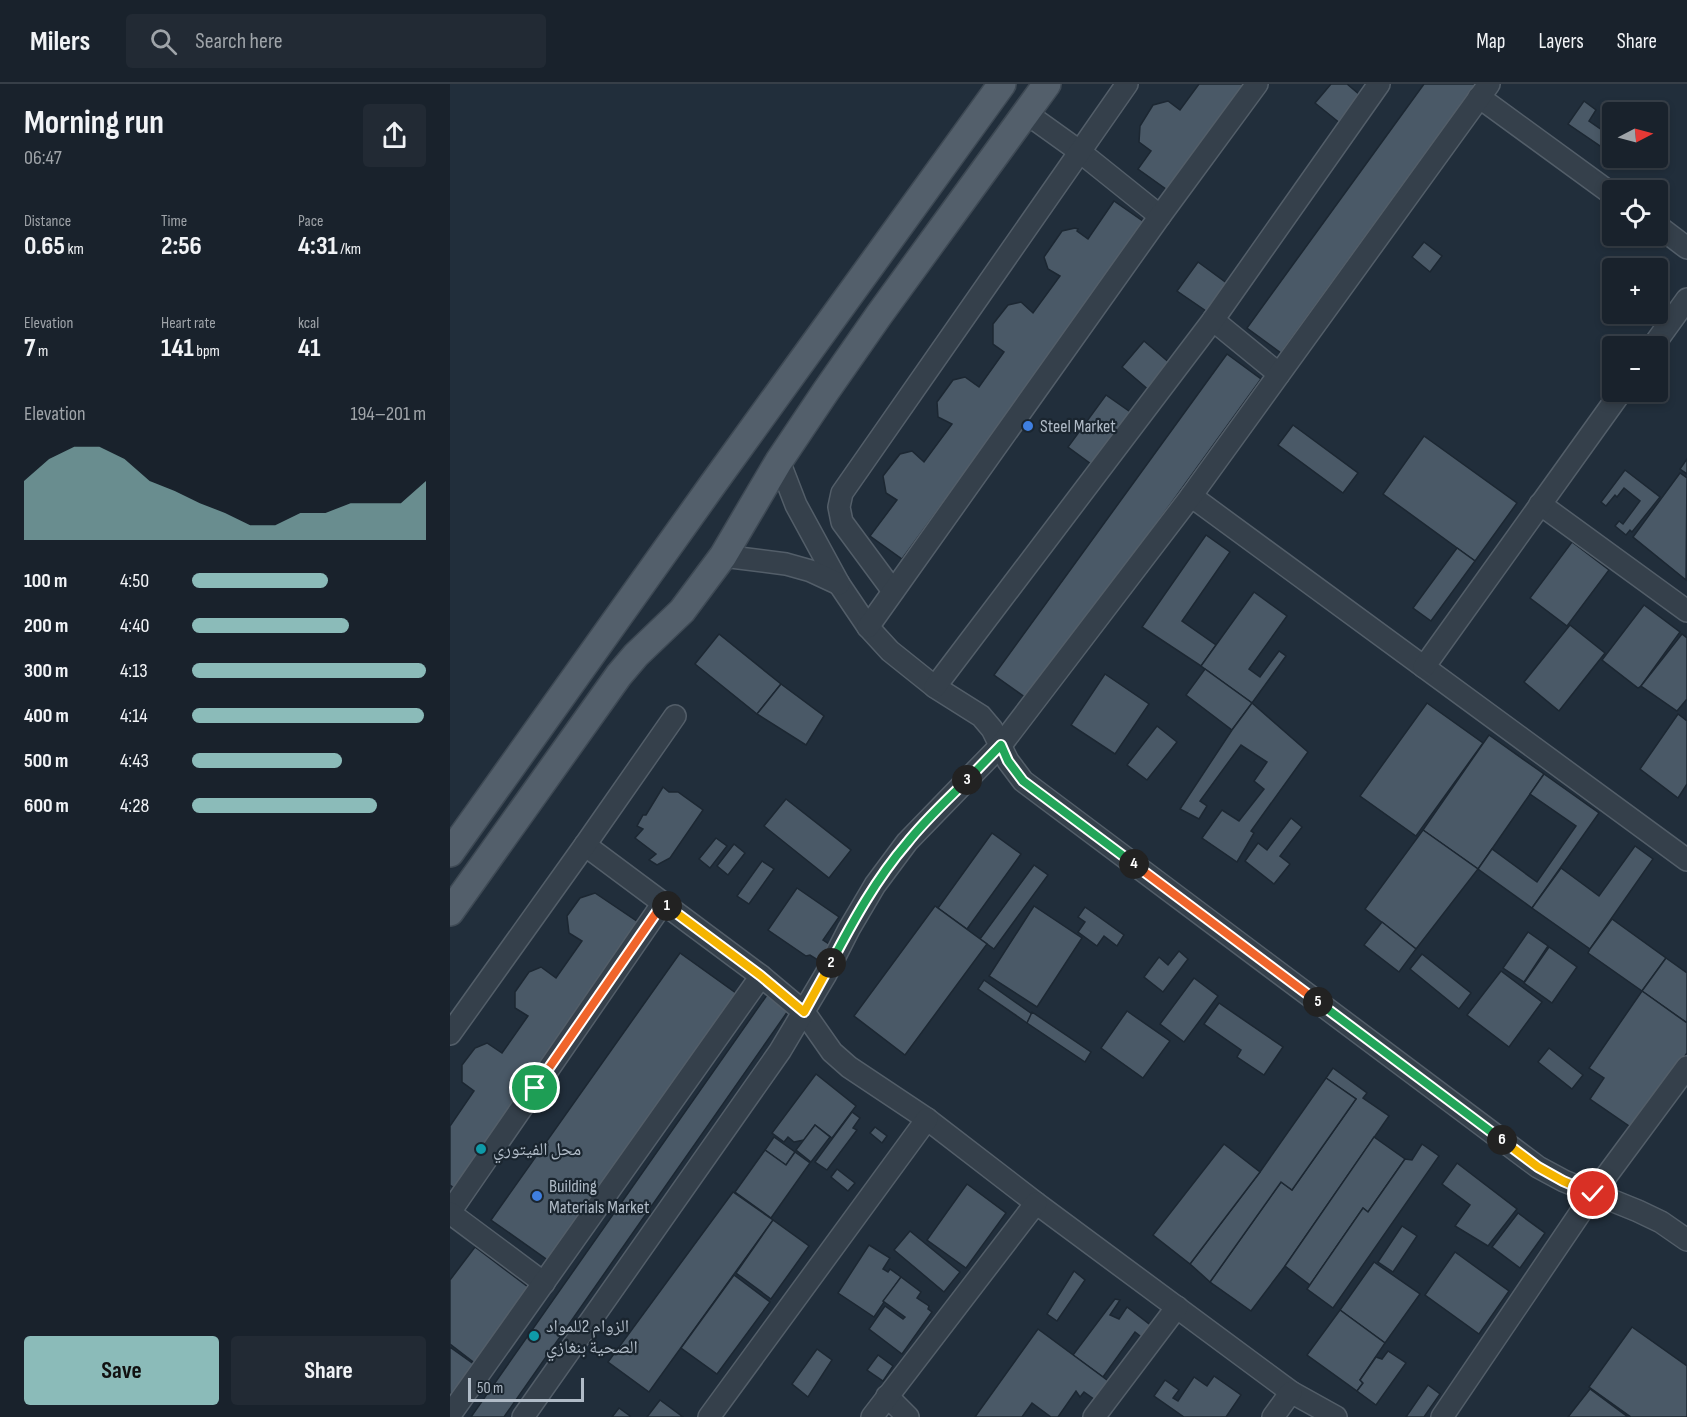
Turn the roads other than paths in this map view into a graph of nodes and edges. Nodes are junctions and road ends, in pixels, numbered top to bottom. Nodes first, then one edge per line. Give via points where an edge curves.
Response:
1 (1002, 84) edge
2 (1047, 84) edge
3 (1127, 84) edge
4 (1257, 84) edge
5 (1379, 84) edge
6 (1484, 91) edge
7 (1026, 113) junction
8 (1079, 151) junction
9 (1602, 186) edge
10 (1160, 216) junction
11 (1668, 234) edge
12 (1687, 248) edge
13 (1687, 299) edge
14 (1213, 320) junction
15 (1660, 336) edge
16 (1279, 374) junction
17 (1614, 402) edge
18 (779, 461) junction
19 (1191, 496) junction
20 (1540, 504) junction
21 (723, 556) junction
22 (838, 584) junction
23 (893, 591) junction
24 (1687, 611) edge
25 (868, 627) junction
26 (1424, 667) junction
27 (935, 687) junction
28 (675, 716) dead end
29 (1001, 745) junction
30 (585, 845) junction
31 (450, 853) edge
32 (1687, 860) edge
33 (663, 903) junction
34 (450, 912) edge
35 (761, 976) junction
36 (804, 1012) junction
37 (450, 1034) edge
38 (1687, 1067) edge
39 (927, 1119) junction
40 (1593, 1194) junction
41 (1036, 1203) junction
42 (450, 1213) edge
43 (1687, 1240) edge
44 (544, 1283) junction
45 (1177, 1307) junction
46 (1291, 1392) junction
47 (887, 1396) junction
48 (450, 1415) edge
49 (523, 1417) edge
50 (709, 1417) edge
51 (872, 1417) edge
52 (908, 1417) edge
53 (1094, 1417) edge
54 (1273, 1417) edge
55 (1336, 1417) edge
56 (1442, 1417) edge

1 - 31 main road
2 - 7 main road
3 - 8 lane
4 - 10 lane
5 - 14 lane
6 - 9 lane
6 - 16 lane
7 - 8 lane
7 - 18 main road
8 - 10 lane
8 - 23 lane via 843,493 839,507 843,522
10 - 23 lane
11 - 12 lane
13 - 15 lane
14 - 16 lane
14 - 27 lane
16 - 19 lane
17 - 20 lane
18 - 21 main road
18 - 22 lane via 796,505
19 - 26 lane
19 - 29 lane
20 - 24 lane
20 - 26 lane
21 - 22 lane via 786,564
21 - 34 main road via 682,611 619,675
22 - 25 lane
23 - 25 lane
25 - 27 lane via 890,651
26 - 32 lane
27 - 29 lane via 981,716
28 - 30 lane
29 - 36 lane via 907,842 875,885
29 - 40 lane via 1023,781 1538,1167
30 - 33 lane
30 - 37 lane
33 - 35 lane
33 - 42 lane
35 - 36 lane
35 - 44 lane
36 - 39 lane via 832,1052 849,1067
36 - 49 lane
38 - 40 lane
39 - 41 lane
39 - 50 lane
40 - 43 lane via 1661,1222
40 - 56 lane
41 - 45 lane
41 - 47 lane
42 - 44 lane
44 - 48 lane
45 - 46 lane
45 - 53 lane
46 - 54 lane
46 - 55 lane
47 - 51 lane
47 - 52 lane

